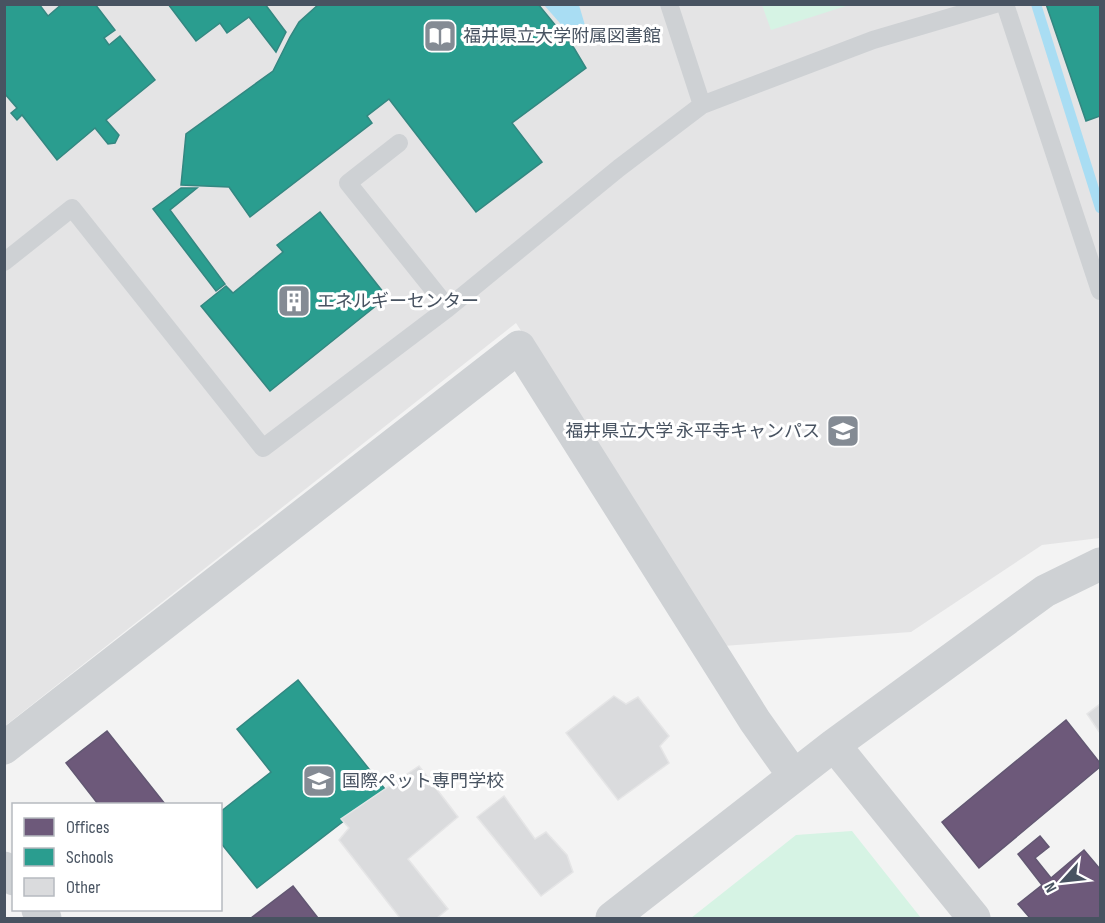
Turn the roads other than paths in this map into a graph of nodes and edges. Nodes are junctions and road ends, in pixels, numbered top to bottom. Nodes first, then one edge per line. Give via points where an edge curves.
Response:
1 (669, 4) edge
2 (995, 4) edge
3 (1005, 4) edge
4 (702, 105) junction
5 (399, 143) dead end
6 (4, 262) edge
7 (1101, 291) edge
8 (448, 308) junction
9 (1101, 564) edge
10 (834, 745) junction
11 (4, 748) edge
12 (794, 776) junction
13 (612, 918) edge
14 (974, 918) edge

1 - 4 lane
2 - 4 lane via 873,40
3 - 7 lane
4 - 8 lane
5 - 8 lane via 348,183
6 - 8 lane via 72,208 263,448
9 - 10 street via 1045,591
10 - 12 street
10 - 14 street
11 - 12 street via 519,347 755,721
12 - 13 street

